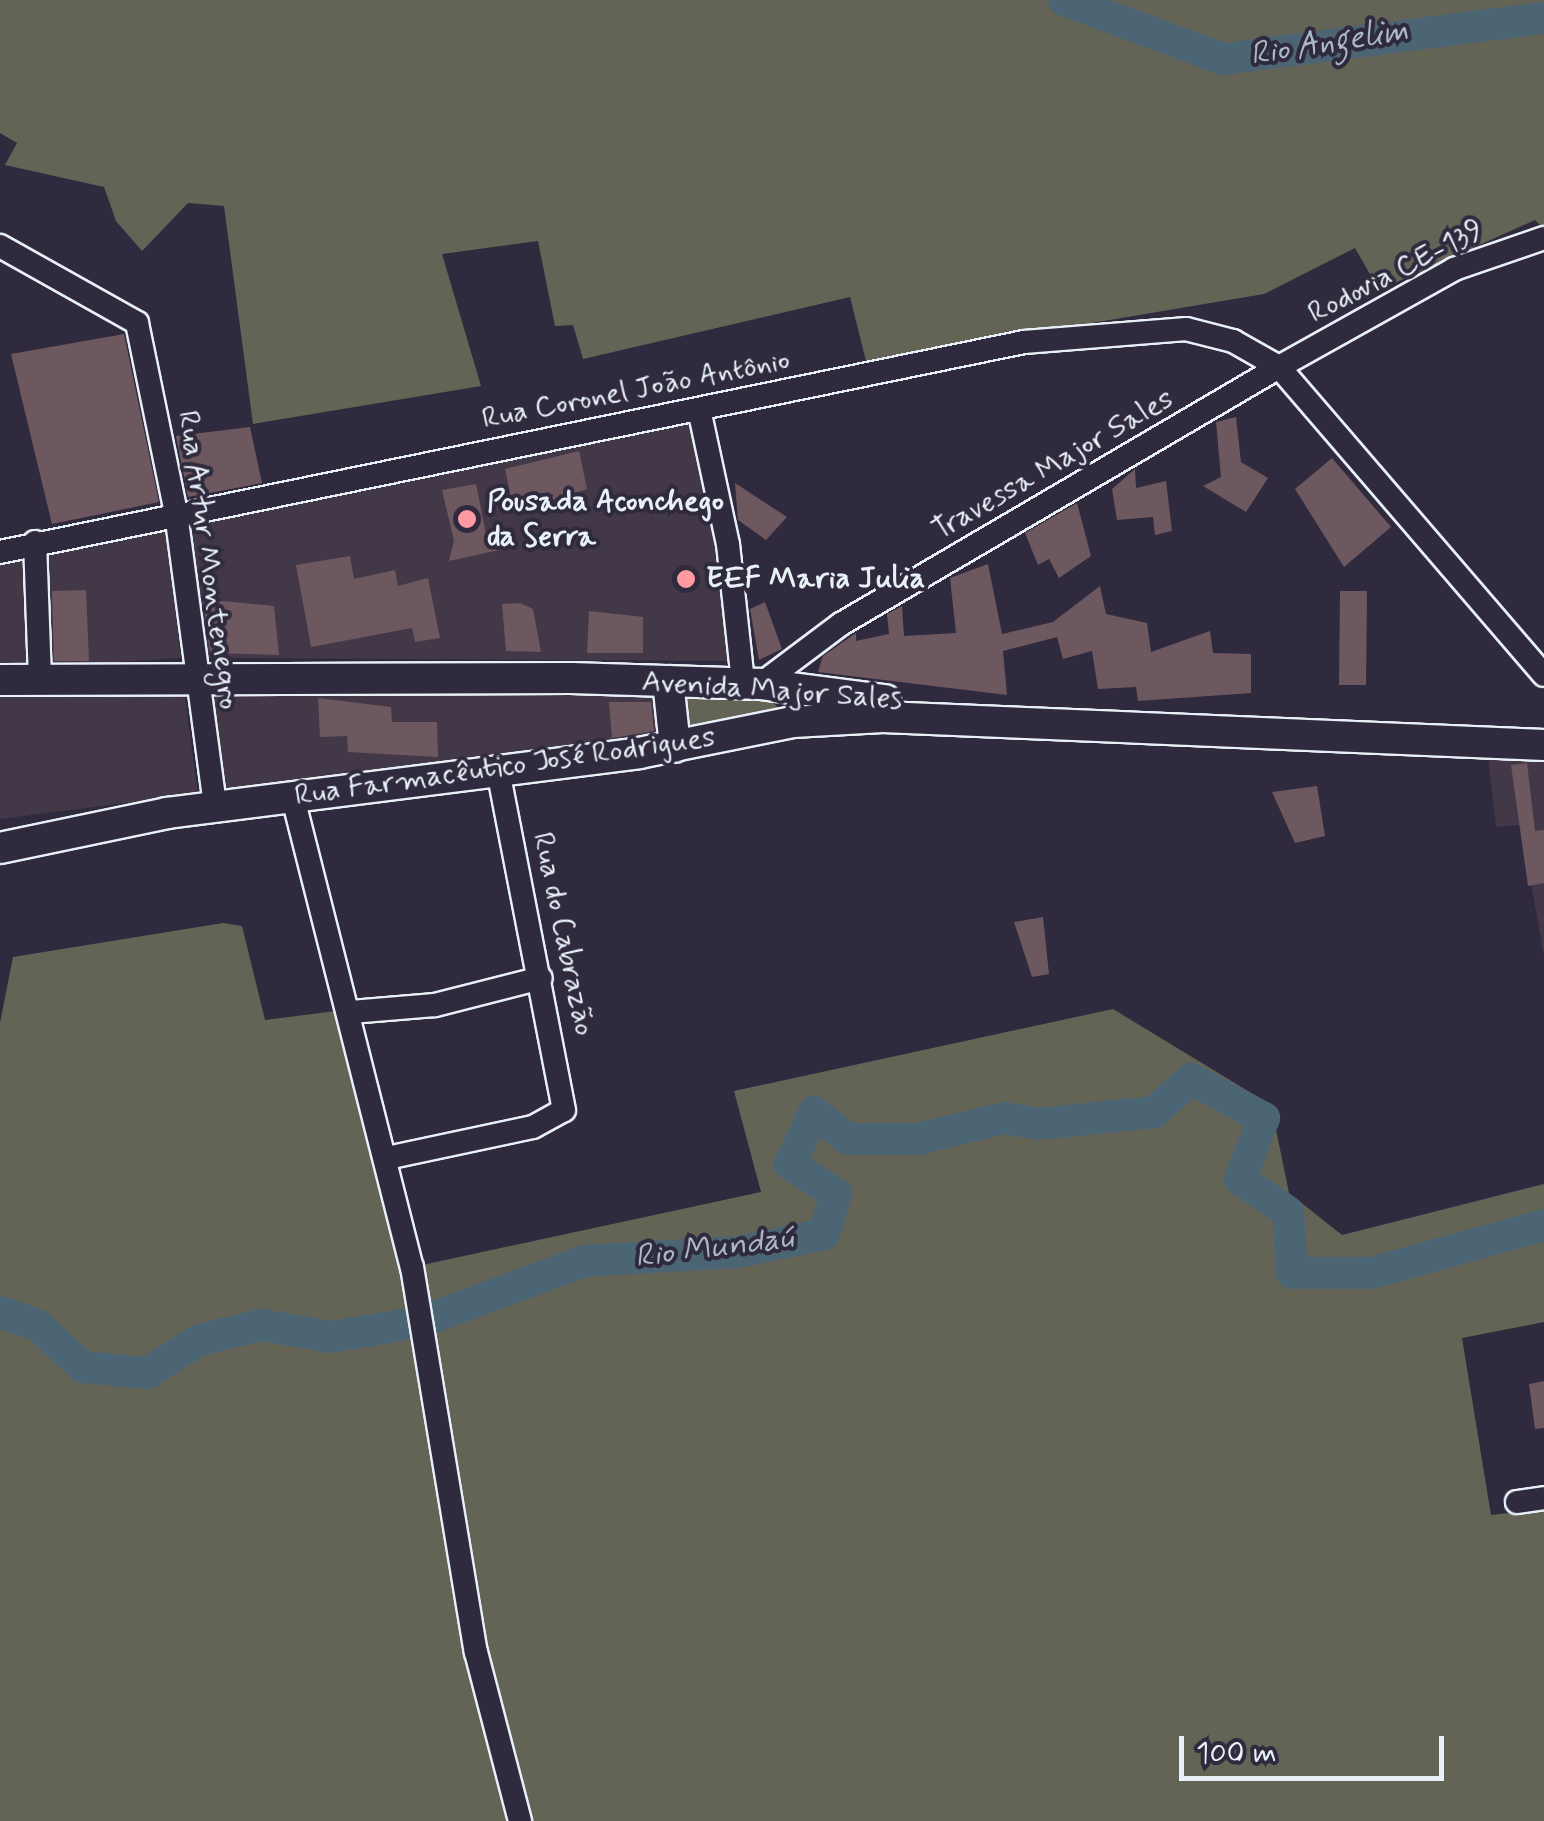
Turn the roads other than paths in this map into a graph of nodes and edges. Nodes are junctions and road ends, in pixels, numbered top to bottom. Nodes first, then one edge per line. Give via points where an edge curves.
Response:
1 (1544, 238) edge
2 (0, 246) edge
3 (1279, 367) junction
4 (699, 409) junction
5 (176, 513) junction
6 (35, 542) junction
7 (0, 552) edge
8 (192, 673) junction
9 (1544, 676) edge
10 (40, 678) junction
11 (0, 680) edge
12 (668, 681) junction
13 (752, 684) junction
14 (794, 707) junction
15 (1026, 714) junction
16 (1544, 727) edge
17 (1544, 744) edge
18 (675, 747) junction
19 (498, 772) junction
20 (293, 798) junction
21 (202, 808) junction
22 (0, 848) edge
23 (0, 858) edge
24 (541, 978) junction
25 (351, 1012) junction
26 (388, 1158) junction
27 (1544, 1498) edge
28 (1516, 1502) dead end
29 (520, 1821) edge

1 - 3 street, Rodovia CE-139 via 1454,269
2 - 5 street, Rua Artur Montenegro via 137,323
3 - 4 street, Rua Coronel João Antônio via 1212,334 1112,328
3 - 9 street
3 - 13 street, Travessa Major Sales via 841,624
4 - 5 street, Rua Coronel João Antônio
4 - 13 street
5 - 6 street, Rua Coronel João Antônio
5 - 8 street, Rua Artur Montenegro
6 - 7 street, Rua Coronel João Antônio
6 - 10 street
8 - 10 main road, Avenida Major Sales
8 - 12 main road, Avenida Major Sales
8 - 21 street, Rua Artur Montenegro
10 - 11 main road, Avenida Major Sales
12 - 13 main road, Avenida Major Sales
12 - 18 main road
13 - 14 main road, Avenida Major Sales
14 - 15 main road, Avenida Major Sales
14 - 18 main road, Rua Farmacêutico José Rodrigues
15 - 16 main road, Avenida Major Sales
15 - 17 main road, Avenida Major Sales
18 - 19 main road, Rua Farmacêutico José Rodrigues
19 - 20 main road, Rua Farmacêutico José Rodrigues
19 - 24 street, Rua do Cabrazão
20 - 21 main road, Rua Farmacêutico José Rodrigues
20 - 25 street
21 - 22 main road, Rua Farmacêutico José Rodrigues
21 - 23 main road, Rua Farmacêutico José Rodrigues
24 - 25 street via 435,1005
24 - 26 street, Rua do Cabrazão via 564,1110 533,1128
25 - 26 street
26 - 29 street via 476,1652
27 - 28 street

